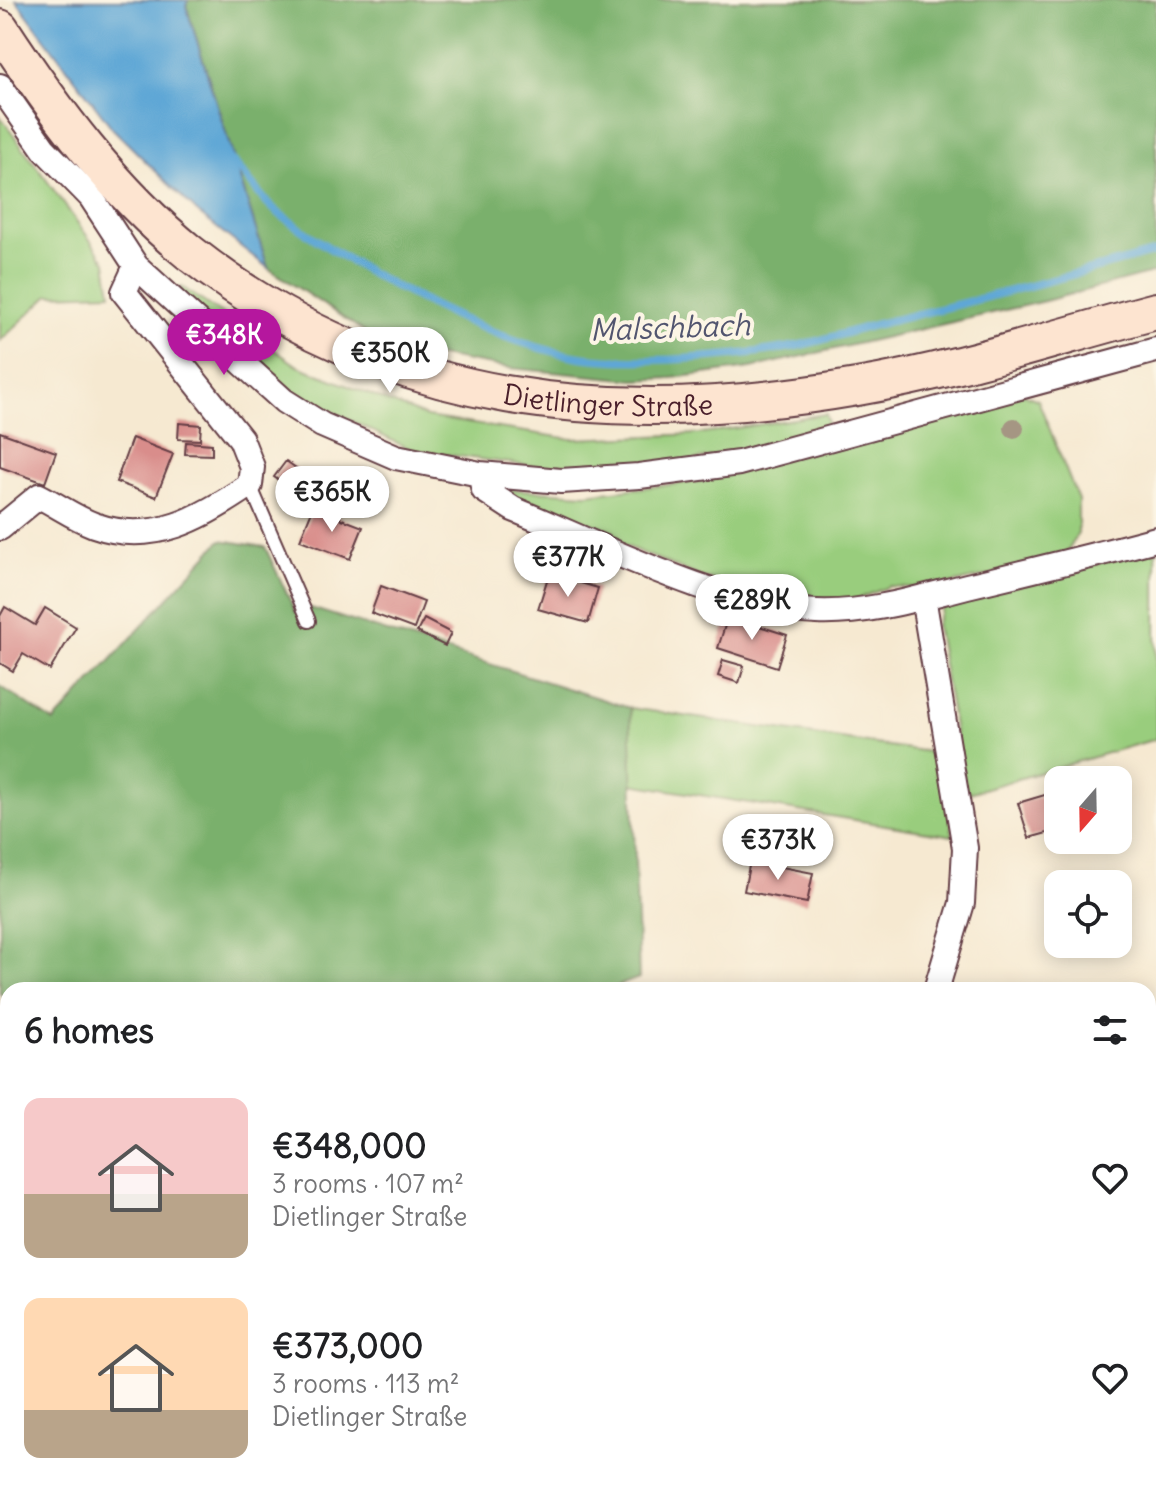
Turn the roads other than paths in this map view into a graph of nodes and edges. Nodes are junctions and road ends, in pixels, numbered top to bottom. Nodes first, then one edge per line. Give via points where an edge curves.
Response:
1 (0, 28) edge
2 (0, 86) edge
3 (136, 266) junction
4 (1156, 311) edge
5 (1156, 350) edge
6 (480, 474) junction
7 (250, 485) junction
8 (0, 528) edge
9 (1156, 539) edge
10 (923, 597) junction
11 (309, 621) dead end
12 (938, 982) edge

1 - 4 main road, Dietlinger Straße via 105,169 188,251 298,325 375,359 450,383 606,408 687,407 857,387
2 - 3 street via 44,149 91,197
3 - 6 street via 297,410 396,457
3 - 7 street via 124,292 241,439 252,467
5 - 6 street via 739,463 561,481
6 - 10 street via 484,490 513,509 707,588 817,612
7 - 8 street via 165,531 113,531 39,496
7 - 11 lane
9 - 10 street
10 - 12 street via 965,848 962,903

